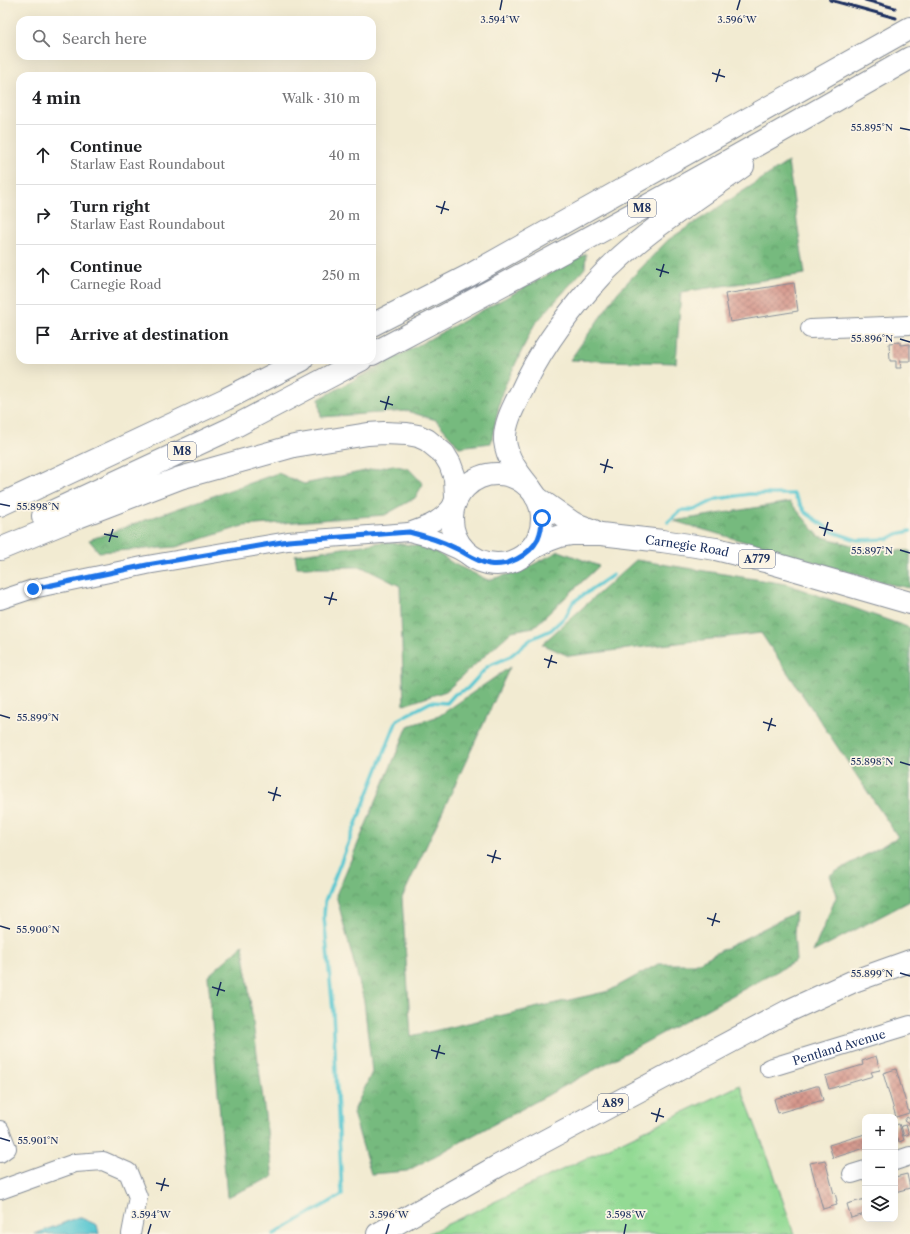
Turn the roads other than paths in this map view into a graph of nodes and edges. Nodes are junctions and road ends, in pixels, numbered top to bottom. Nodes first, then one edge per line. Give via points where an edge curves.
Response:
1 (903, 32) edge
2 (910, 58) edge
3 (820, 110) junction
4 (376, 323) edge
5 (910, 325) edge
6 (810, 329) dead end
7 (376, 352) edge
8 (294, 364) edge
9 (353, 364) edge
10 (534, 493) junction
11 (455, 500) junction
12 (0, 505) edge
13 (409, 532) junction
14 (601, 534) junction
15 (0, 536) edge
16 (0, 549) edge
17 (531, 549) junction
18 (474, 559) junction
19 (0, 600) edge
20 (910, 603) edge
21 (910, 945) edge
22 (910, 961) edge
23 (854, 981) junction
24 (910, 1026) edge
25 (769, 1068) dead end
26 (0, 1130) edge
27 (0, 1152) edge
28 (910, 1156) edge
29 (898, 1159) edge
30 (0, 1190) edge
31 (131, 1234) edge
32 (378, 1234) edge

1 - 4 main road, M8 via 470,275
2 - 3 main road, M8
3 - 7 main road, M8
3 - 10 main road, M8 via 648,234 612,265 562,322 528,377 509,417 506,430 508,456
5 - 6 street
8 - 12 main road, M8 via 226,399
9 - 15 main road, M8 via 230,429
10 - 11 main road, A779 via 520,480 506,474 491,474 477,478 465,486
10 - 14 main road, Carnegie Road / A779 via 573,523
10 - 17 main road, A779 via 541,512 541,529
11 - 13 street via 439,520
11 - 16 main road, M8 via 455,478 450,464 444,454 427,440 402,433 368,434 294,446 180,478
11 - 18 main road, A779 via 451,515 452,528 456,540
13 - 18 street via 442,541
13 - 19 street via 288,541 147,565 33,589
14 - 17 main road, Carnegie Road / A779 via 560,536
14 - 20 main road, Carnegie Road / A779 via 716,550 765,561
17 - 18 main road, A779 via 505,564 489,564
21 - 23 main road, A89
22 - 23 main road, A89
23 - 32 main road, A89 via 788,1011 647,1085
24 - 25 street, Pentland Avenue
26 - 27 street via 7,1148
28 - 29 street
30 - 31 street via 75,1163 103,1160 128,1172 138,1197

